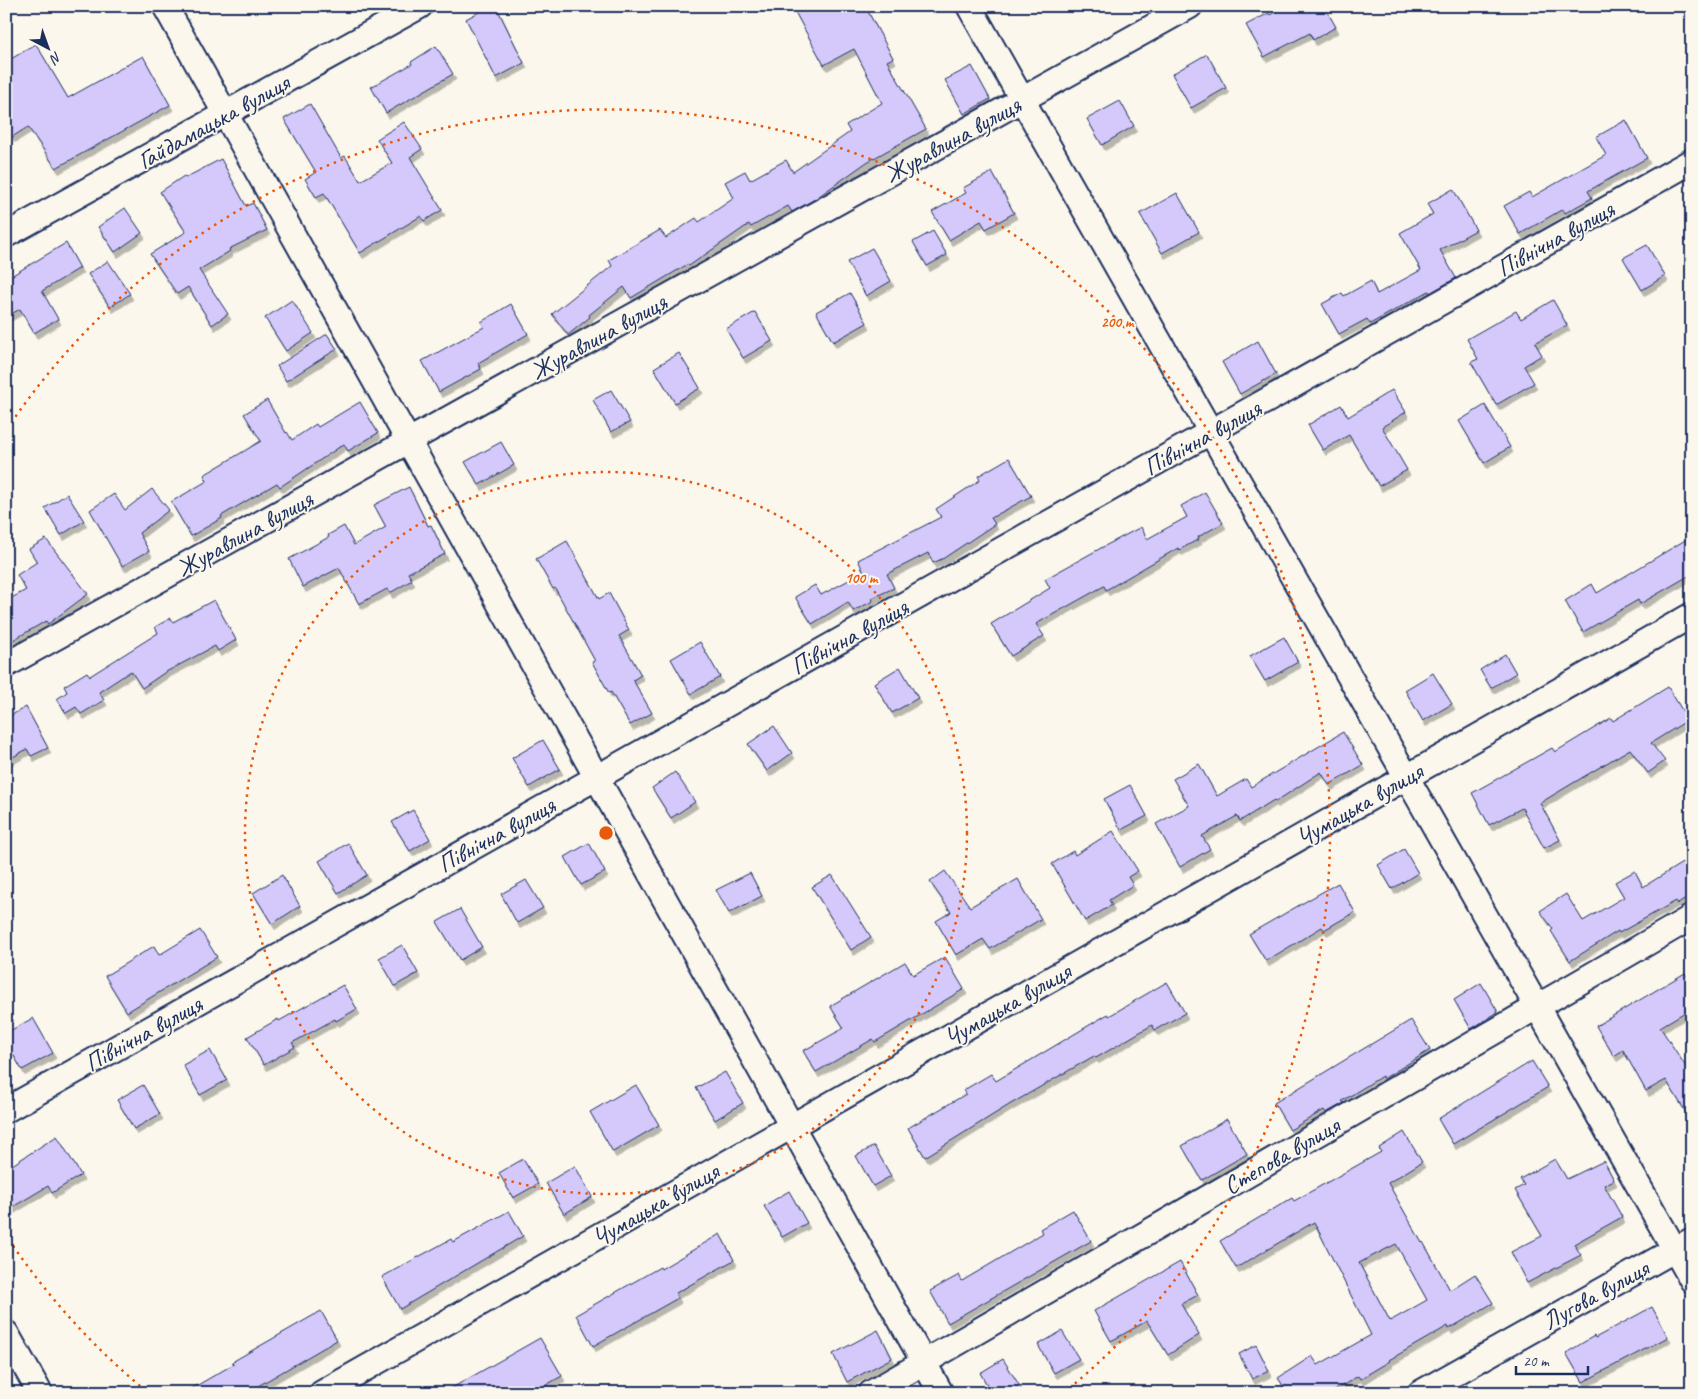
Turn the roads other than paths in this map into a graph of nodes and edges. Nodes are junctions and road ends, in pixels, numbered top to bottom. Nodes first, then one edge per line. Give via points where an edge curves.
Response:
1 (165, 6) edge
2 (420, 6) edge
3 (969, 6) edge
4 (1190, 6) edge
5 (1022, 100) junction
6 (226, 114) junction
7 (1692, 161) edge
8 (6, 235) edge
9 (1211, 432) junction
10 (409, 441) junction
11 (1692, 615) edge
12 (6, 665) edge
13 (1406, 777) junction
14 (597, 778) junction
15 (1692, 917) edge
16 (1537, 1007) junction
17 (6, 1110) edge
18 (792, 1126) junction
19 (1683, 1245) edge
20 (1692, 1280) edge
21 (6, 1333) edge
22 (924, 1362) junction
23 (40, 1393) edge
24 (322, 1393) edge
25 (871, 1393) edge
26 (941, 1393) edge
27 (1420, 1393) edge

1 - 6 street
2 - 6 street, Гайдамацька вулиця
3 - 5 street
4 - 5 street, Журавлина вулиця
5 - 9 street
5 - 10 street, Журавлина вулиця
6 - 8 street, Гайдамацька вулиця
6 - 10 street
7 - 9 street, Північна вулиця
9 - 13 street
9 - 14 street, Північна вулиця
10 - 12 street, Журавлина вулиця
10 - 14 street
11 - 13 street, Чумацька вулиця
13 - 16 street
13 - 18 street, Чумацька вулиця
14 - 17 street, Північна вулиця
14 - 18 street
15 - 16 street, Степова вулиця
16 - 19 street
16 - 22 street, Степова вулиця
18 - 22 street
18 - 24 street, Чумацька вулиця
19 - 20 street
19 - 27 street, Лугова вулиця
21 - 23 street
22 - 25 street, Степова вулиця
22 - 26 street

